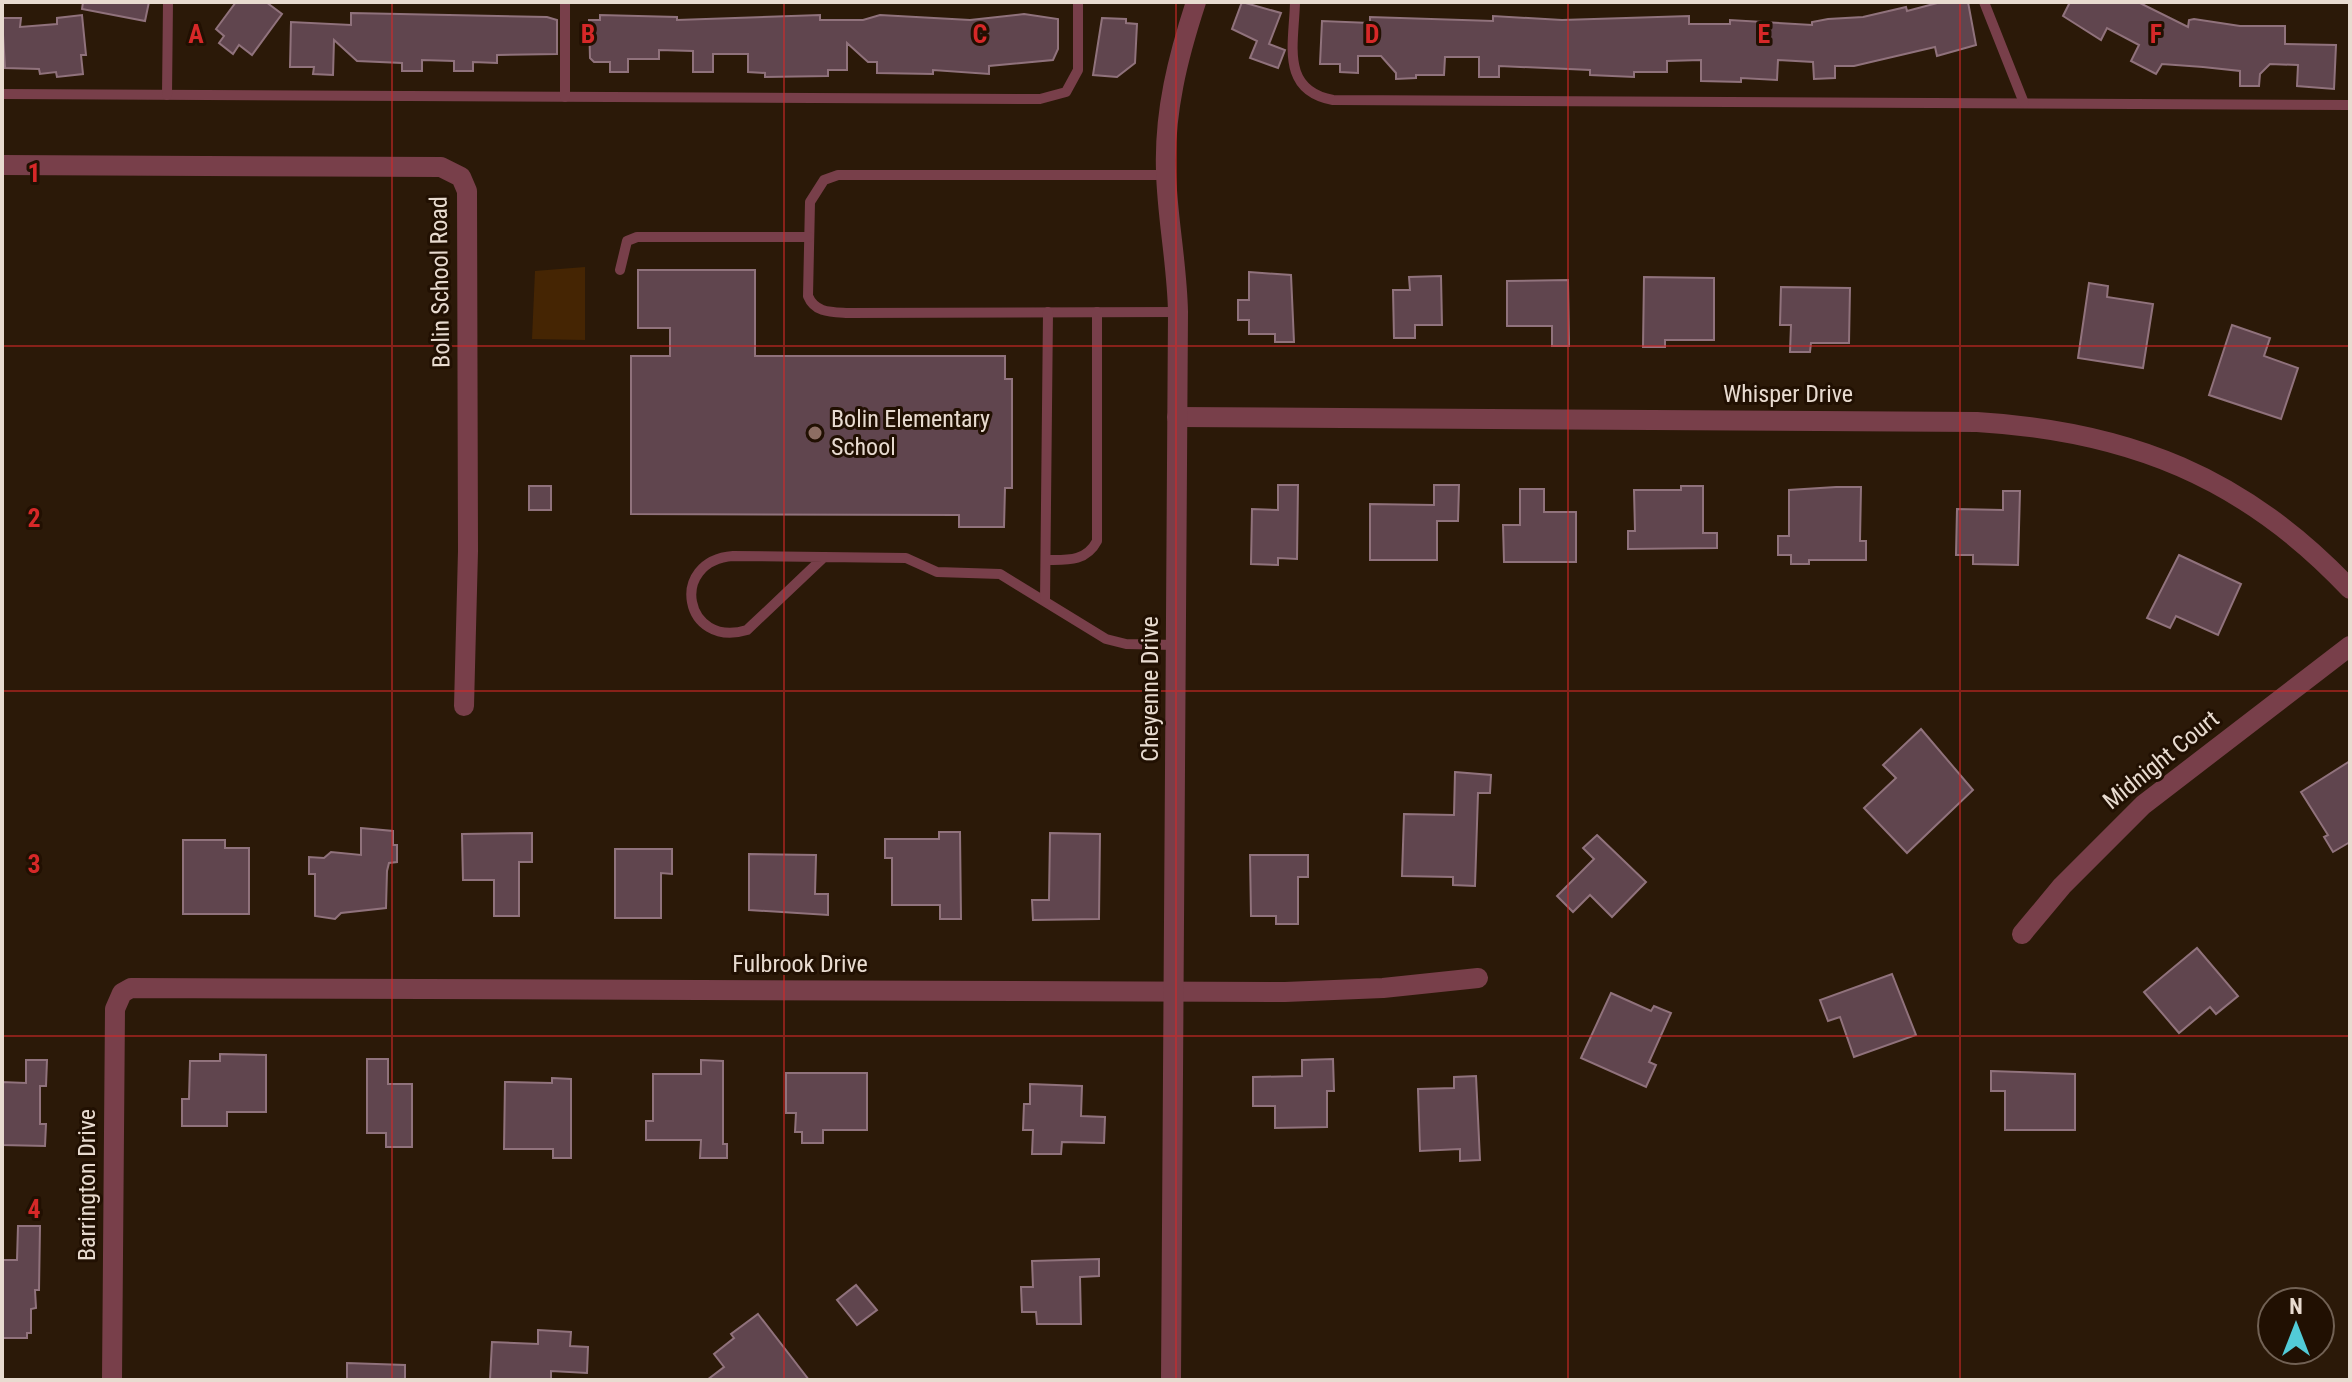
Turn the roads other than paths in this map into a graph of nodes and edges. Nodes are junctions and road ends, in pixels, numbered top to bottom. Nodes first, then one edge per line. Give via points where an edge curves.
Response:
1 (168, 2) edge
2 (565, 2) edge
3 (1078, 2) edge
4 (1196, 2) edge
5 (1295, 2) edge
6 (1984, 2) edge
7 (2, 94) edge
8 (167, 95) junction
9 (565, 97) junction
10 (2024, 103) junction
11 (2350, 105) edge
12 (2, 165) edge
13 (1166, 175) junction
14 (809, 237) junction
15 (620, 270) dead end
16 (1048, 312) junction
17 (1097, 312) junction
18 (1178, 312) junction
19 (1177, 417) junction
20 (824, 557) junction
21 (1046, 560) junction
22 (2350, 589) edge
23 (1045, 601) junction
24 (1176, 645) junction
25 (2350, 646) edge
26 (464, 706) dead end
27 (2022, 934) dead end
28 (1478, 978) dead end
29 (1173, 991) junction
30 (122, 993) joint
31 (112, 1380) edge
32 (1171, 1380) edge

1 - 8 lane
2 - 9 lane
3 - 9 lane via 1078,70 1072,84 1055,98
4 - 13 street, Cheyenne Drive via 1170,94
5 - 10 lane via 1294,67 1299,83 1307,92 1333,100
6 - 10 lane
7 - 8 lane
8 - 9 lane
10 - 11 lane
12 - 26 street, Bolin School Road via 441,167 461,177 467,191
13 - 14 lane via 838,175 816,188
13 - 18 street, Cheyenne Drive
14 - 15 lane via 637,237 627,241
14 - 16 lane via 808,296 812,305 826,312
16 - 17 lane
16 - 21 lane
17 - 18 lane
17 - 21 lane via 1097,541 1077,559
18 - 19 street, Cheyenne Drive
19 - 22 street, Whisper Drive via 1962,422 2059,429 2141,449 2211,480 2286,527
19 - 24 street, Cheyenne Drive
20 - 20 lane via 720,557 699,571 691,596 699,619 709,628 734,634 757,622
20 - 23 lane via 906,558 937,572 990,572
21 - 23 lane
23 - 24 lane via 1106,639
24 - 29 street, Cheyenne Drive
25 - 27 street, Midnight Court via 2143,805
28 - 29 street, Fulbrook Drive via 1333,991
29 - 30 street, Fulbrook Drive via 142,987
29 - 32 street, Cheyenne Drive
30 - 31 street, Barrington Drive via 115,1009

